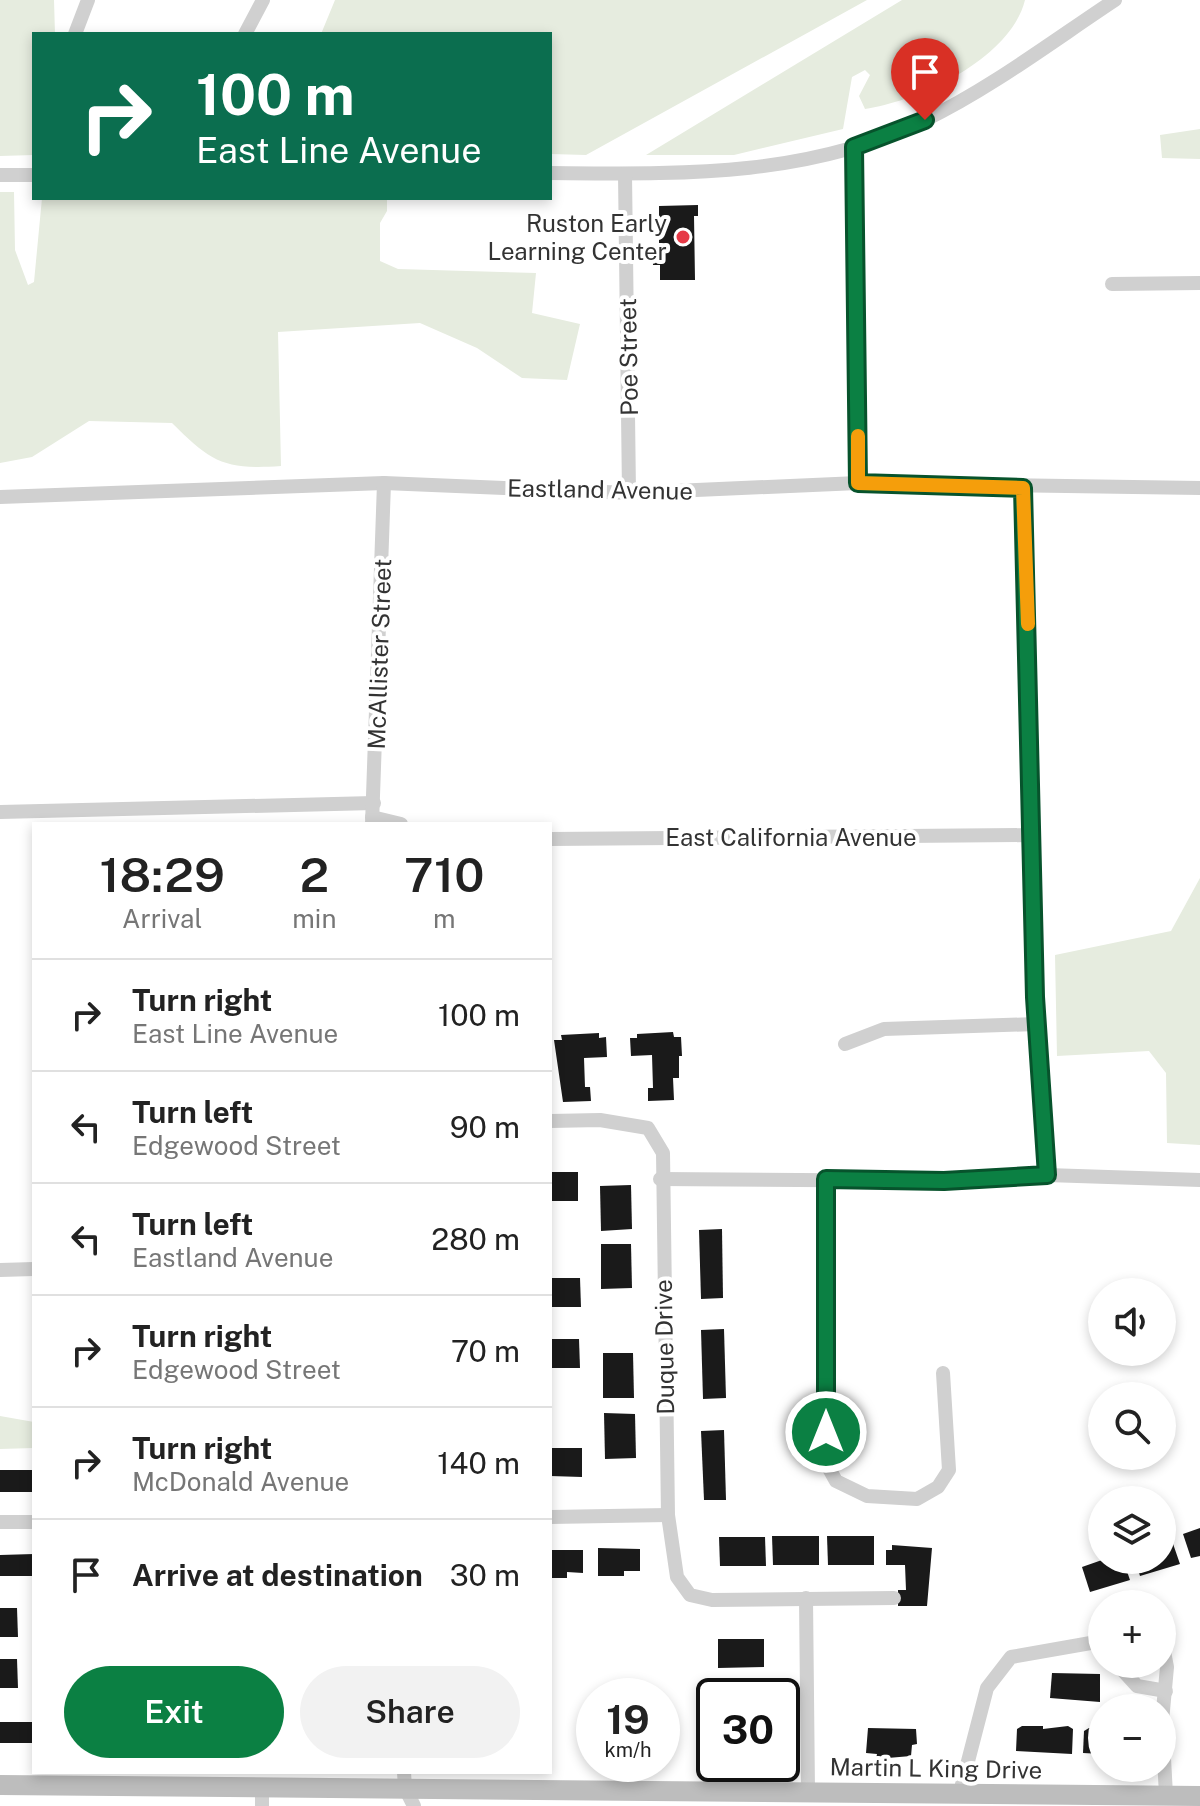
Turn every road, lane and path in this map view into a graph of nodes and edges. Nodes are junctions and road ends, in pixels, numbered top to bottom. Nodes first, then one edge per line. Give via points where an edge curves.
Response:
1 (88, 0) edge
2 (263, 0) edge
3 (1115, 0) edge
4 (76, 32) edge
5 (246, 32) edge
6 (854, 147) junction
7 (552, 173) edge
8 (625, 174) junction
9 (0, 175) edge
10 (32, 175) edge
11 (1200, 283) edge
12 (1112, 284) dead end
13 (384, 483) junction
14 (858, 483) junction
15 (1023, 488) junction
16 (1200, 488) edge
17 (629, 493) junction
18 (0, 497) edge
19 (0, 812) edge
20 (373, 815) edge
21 (395, 822) edge
22 (1032, 835) junction
23 (552, 839) edge
24 (1036, 1024) junction
25 (845, 1044) dead end
26 (552, 1121) edge
27 (1047, 1175) junction
28 (660, 1179) junction
29 (826, 1179) junction
30 (1200, 1180) edge
31 (32, 1269) edge
32 (0, 1270) edge
33 (943, 1373) dead end
34 (668, 1515) junction
35 (552, 1517) edge
36 (0, 1522) edge
37 (32, 1522) edge
38 (806, 1598) junction
39 (894, 1598) dead end
40 (1088, 1643) edge
41 (1130, 1678) edge
42 (1166, 1678) edge
43 (1166, 1691) junction
44 (207, 1779) edge
45 (0, 1785) edge
46 (408, 1789) edge
47 (808, 1792) junction
48 (1166, 1795) junction
49 (262, 1796) edge
50 (959, 1796) junction
51 (1200, 1796) edge

1 - 4 street
2 - 5 street
3 - 6 street via 936,114
6 - 8 street via 766,168
6 - 14 street
7 - 8 street
8 - 17 street, Poe Street
9 - 10 street
11 - 12 street
13 - 17 street, Eastland Avenue
13 - 18 street, Eastland Avenue
13 - 20 street, McAllister Street
14 - 15 street, Eastland Avenue
14 - 17 street, Eastland Avenue
15 - 16 street, Eastland Avenue
15 - 22 street
19 - 20 street
20 - 21 street
22 - 23 street, East California Avenue
22 - 24 street
24 - 25 street via 884,1029
24 - 27 street
26 - 28 street, Duque Drive via 600,1120 648,1128 663,1153
27 - 29 street via 944,1181
27 - 30 street
28 - 29 street
28 - 34 street, Duque Drive
29 - 33 street via 826,1463 836,1481 867,1496 917,1499 938,1487 949,1470
31 - 32 street
34 - 35 street
34 - 38 street, Duque Drive via 677,1577 690,1595 712,1600
36 - 37 street
38 - 39 street, Duque Drive
38 - 47 street
40 - 50 street via 1011,1657 987,1688
41 - 43 street via 1137,1686
42 - 43 street
43 - 48 street
44 - 45 main road, Martin L King Drive
44 - 49 main road, Martin L King Drive
46 - 47 main road, Martin L King Drive
46 - 49 main road, Martin L King Drive
47 - 50 main road, Martin L King Drive
48 - 50 main road, Martin L King Drive
48 - 51 main road, Martin L King Drive

